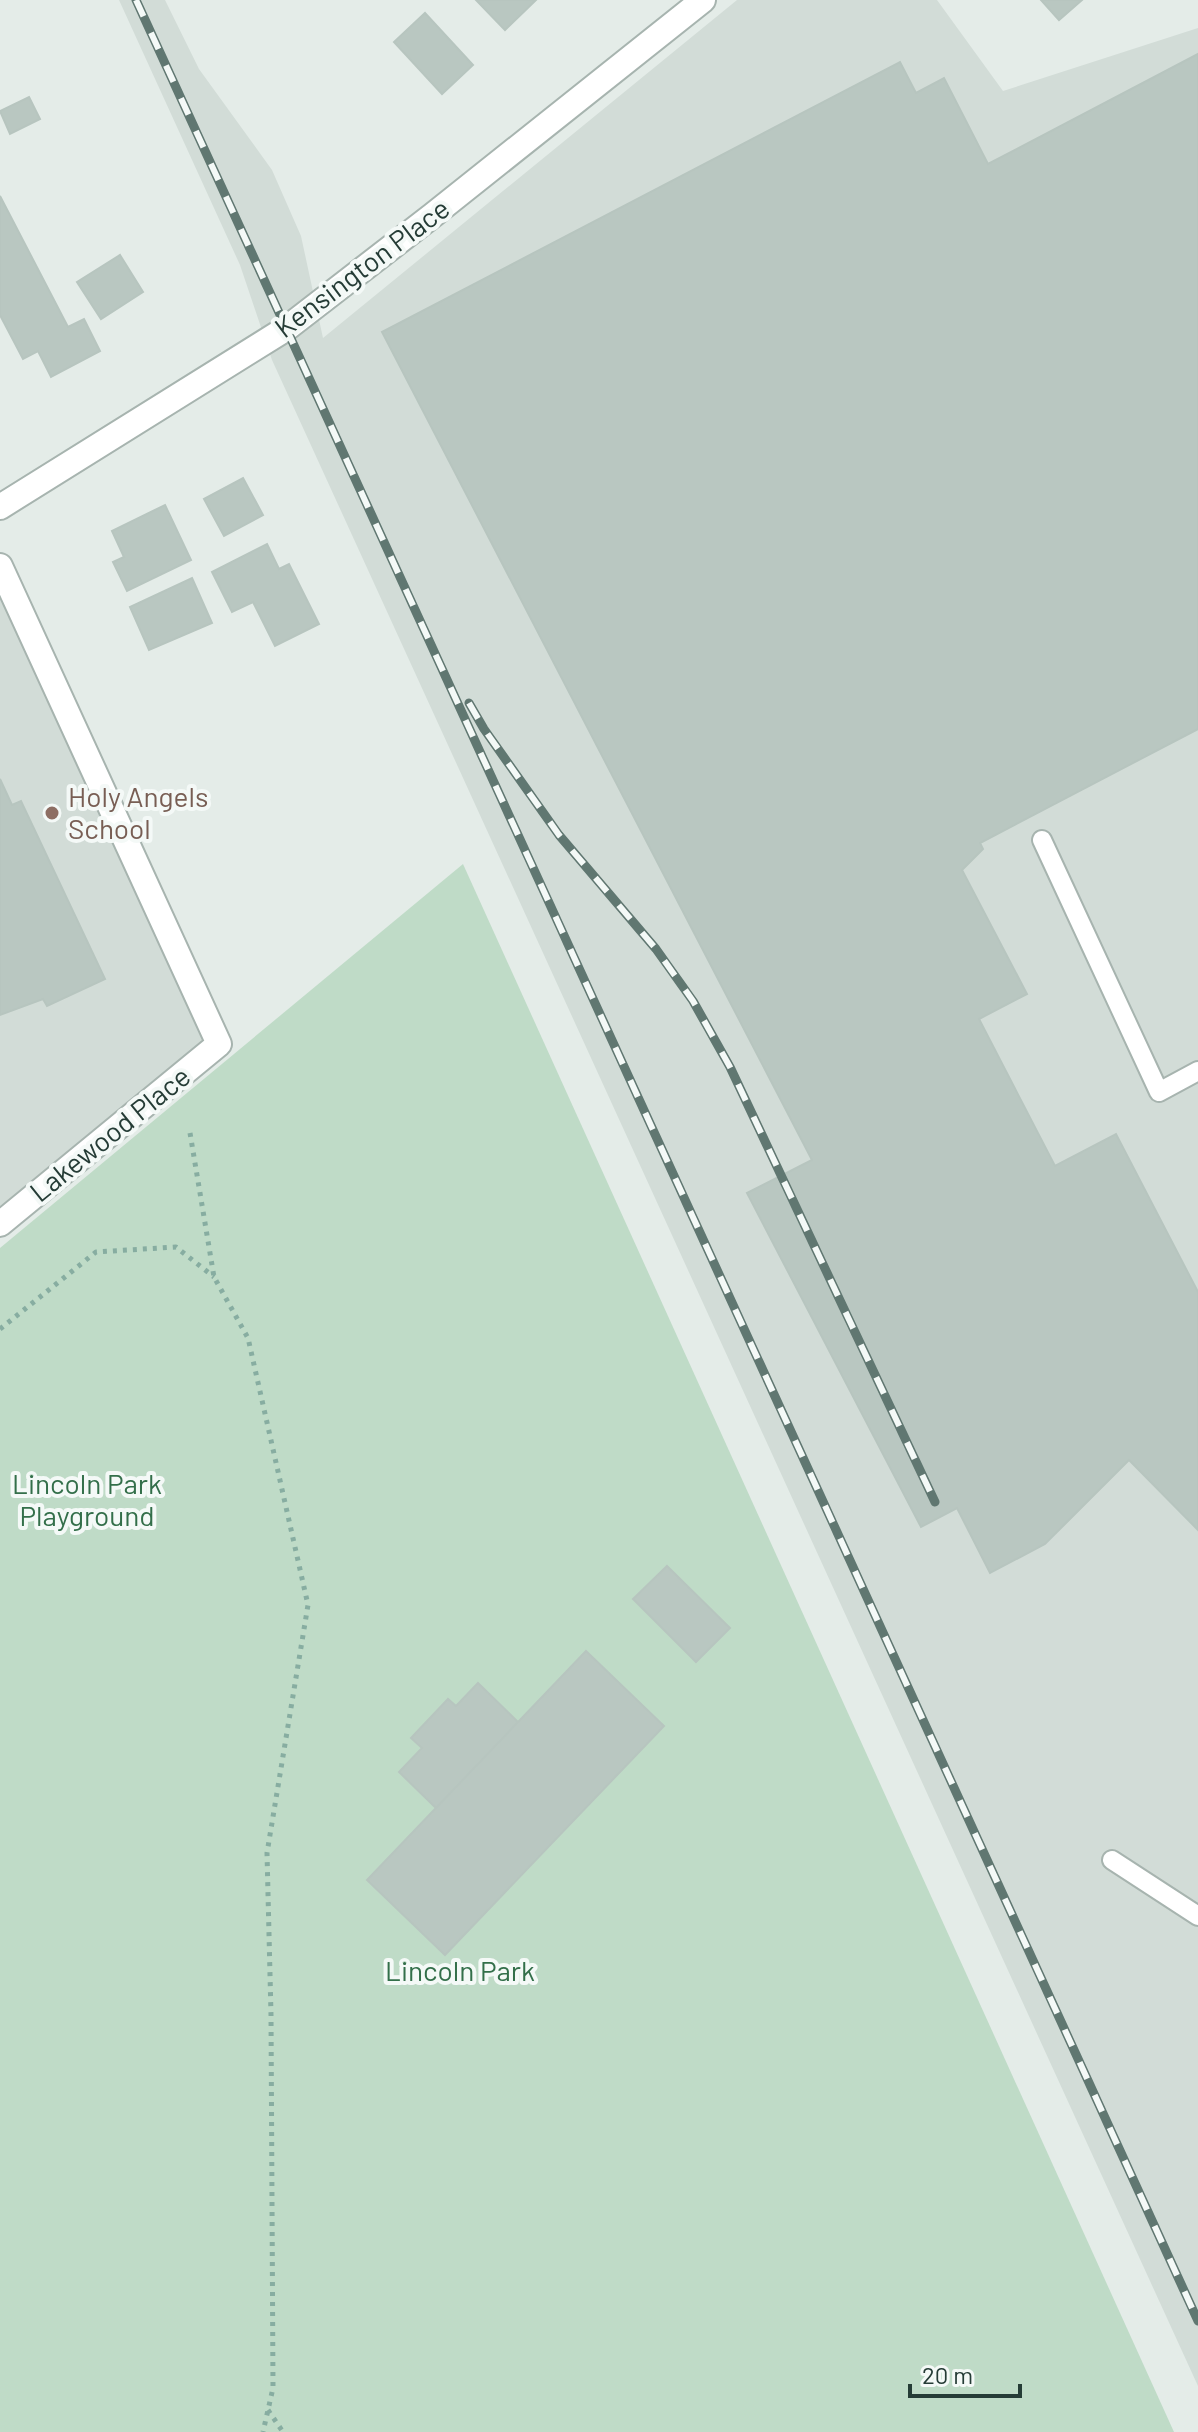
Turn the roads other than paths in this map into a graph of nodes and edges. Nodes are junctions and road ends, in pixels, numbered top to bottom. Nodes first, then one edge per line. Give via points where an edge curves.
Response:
1 (703, 0) edge
2 (0, 507) edge
3 (0, 566) edge
4 (1042, 840) dead end
5 (1198, 1071) edge
6 (0, 1224) edge
7 (1112, 1860) dead end
8 (1198, 1916) edge

1 - 2 street, Kensington Place via 287,328
3 - 6 street, Lakewood Place via 219,1044
4 - 5 lane via 1159,1092
7 - 8 lane

